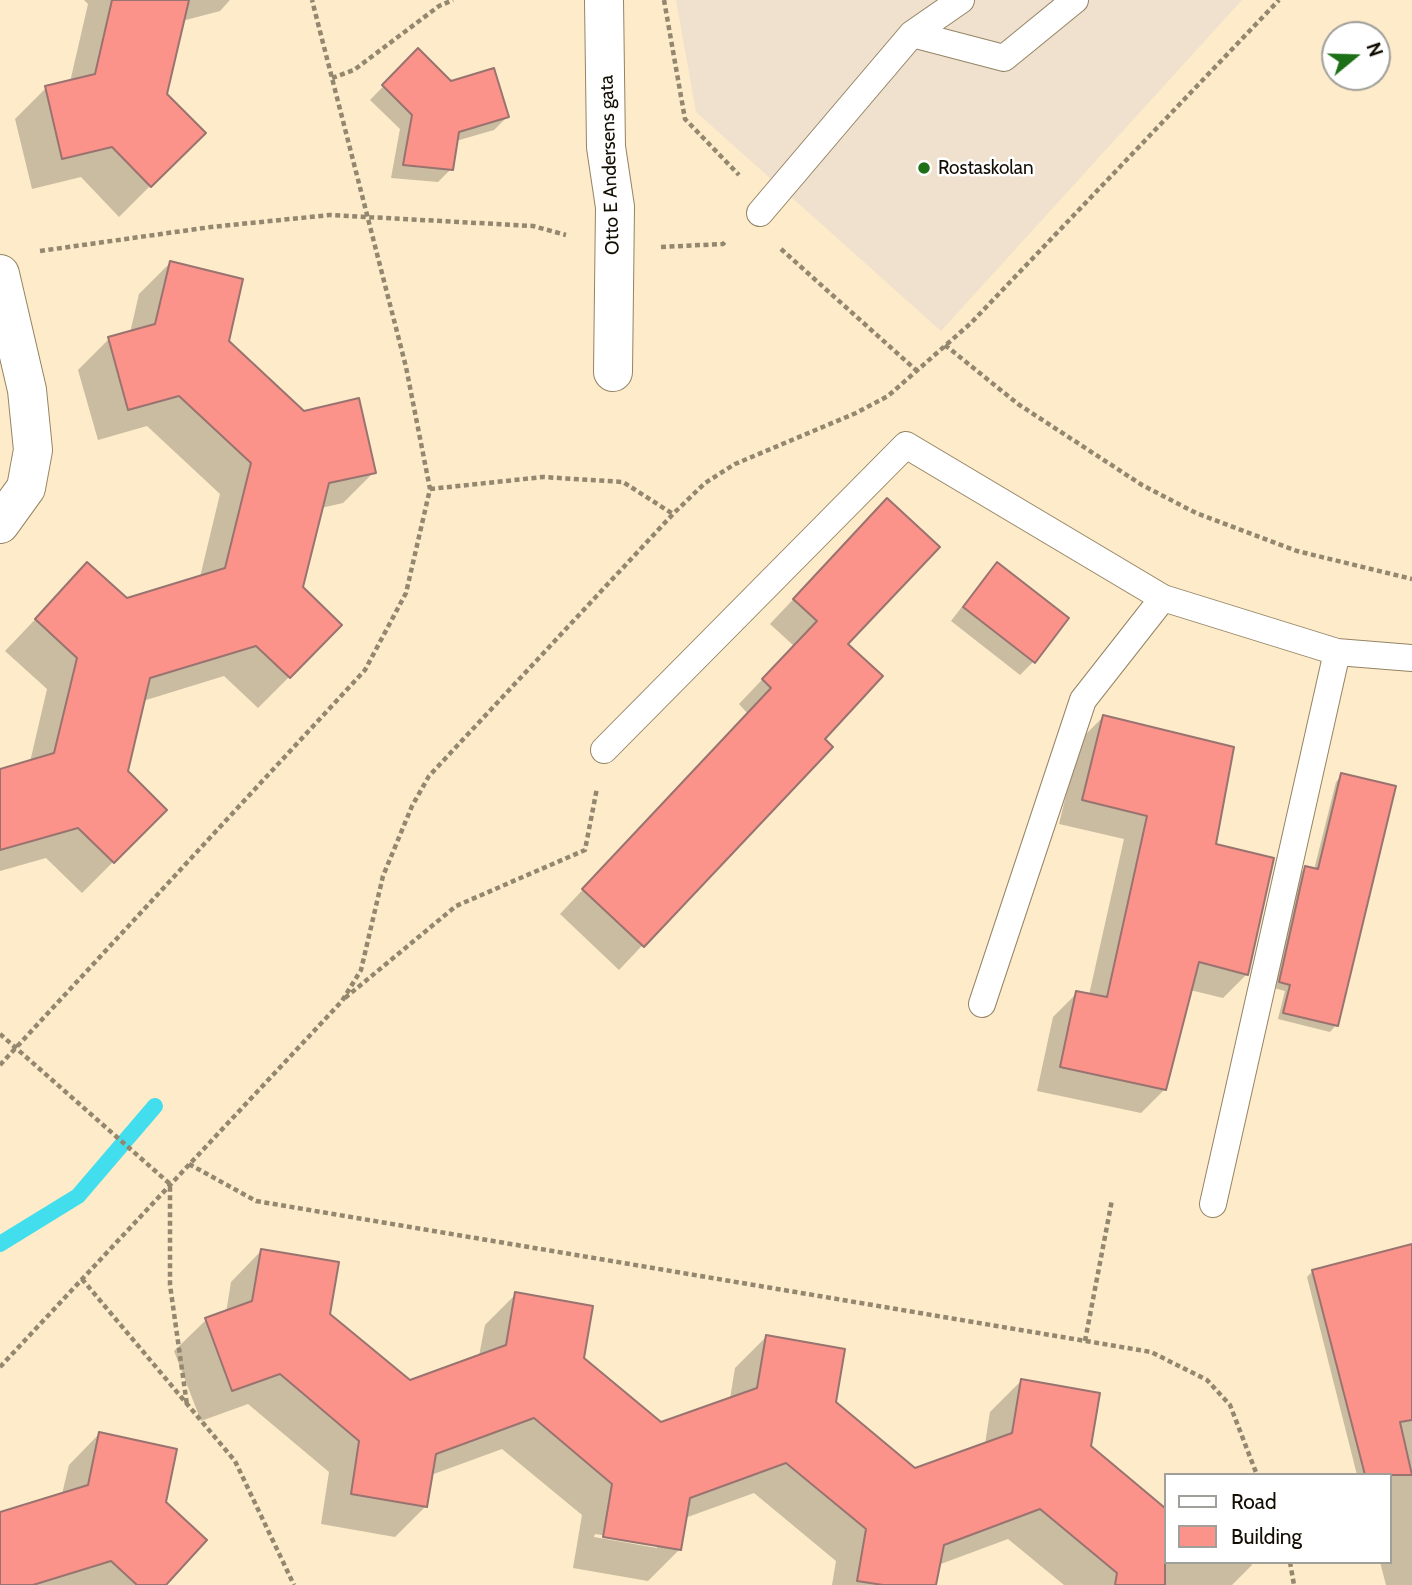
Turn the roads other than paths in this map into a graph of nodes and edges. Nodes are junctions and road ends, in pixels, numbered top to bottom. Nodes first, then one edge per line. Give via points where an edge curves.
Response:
1 (604, 0) edge
2 (961, 0) edge
3 (1075, 0) edge
4 (912, 34) junction
5 (760, 213) road end
6 (0, 274) edge
7 (613, 372) dead end
8 (0, 524) edge
9 (1163, 598) junction
10 (1337, 652) junction
11 (1412, 658) edge
12 (604, 750) road end
13 (982, 1004) dead end
14 (1213, 1204) dead end

1 - 7 street, Otto E Andersens gata via 606,147 615,207
2 - 4 lane
3 - 4 lane via 1004,58
4 - 5 lane
6 - 8 street via 27,390 33,450 26,488
9 - 10 lane
9 - 12 lane via 906,445
9 - 13 lane via 1083,700
10 - 11 lane
10 - 14 lane

